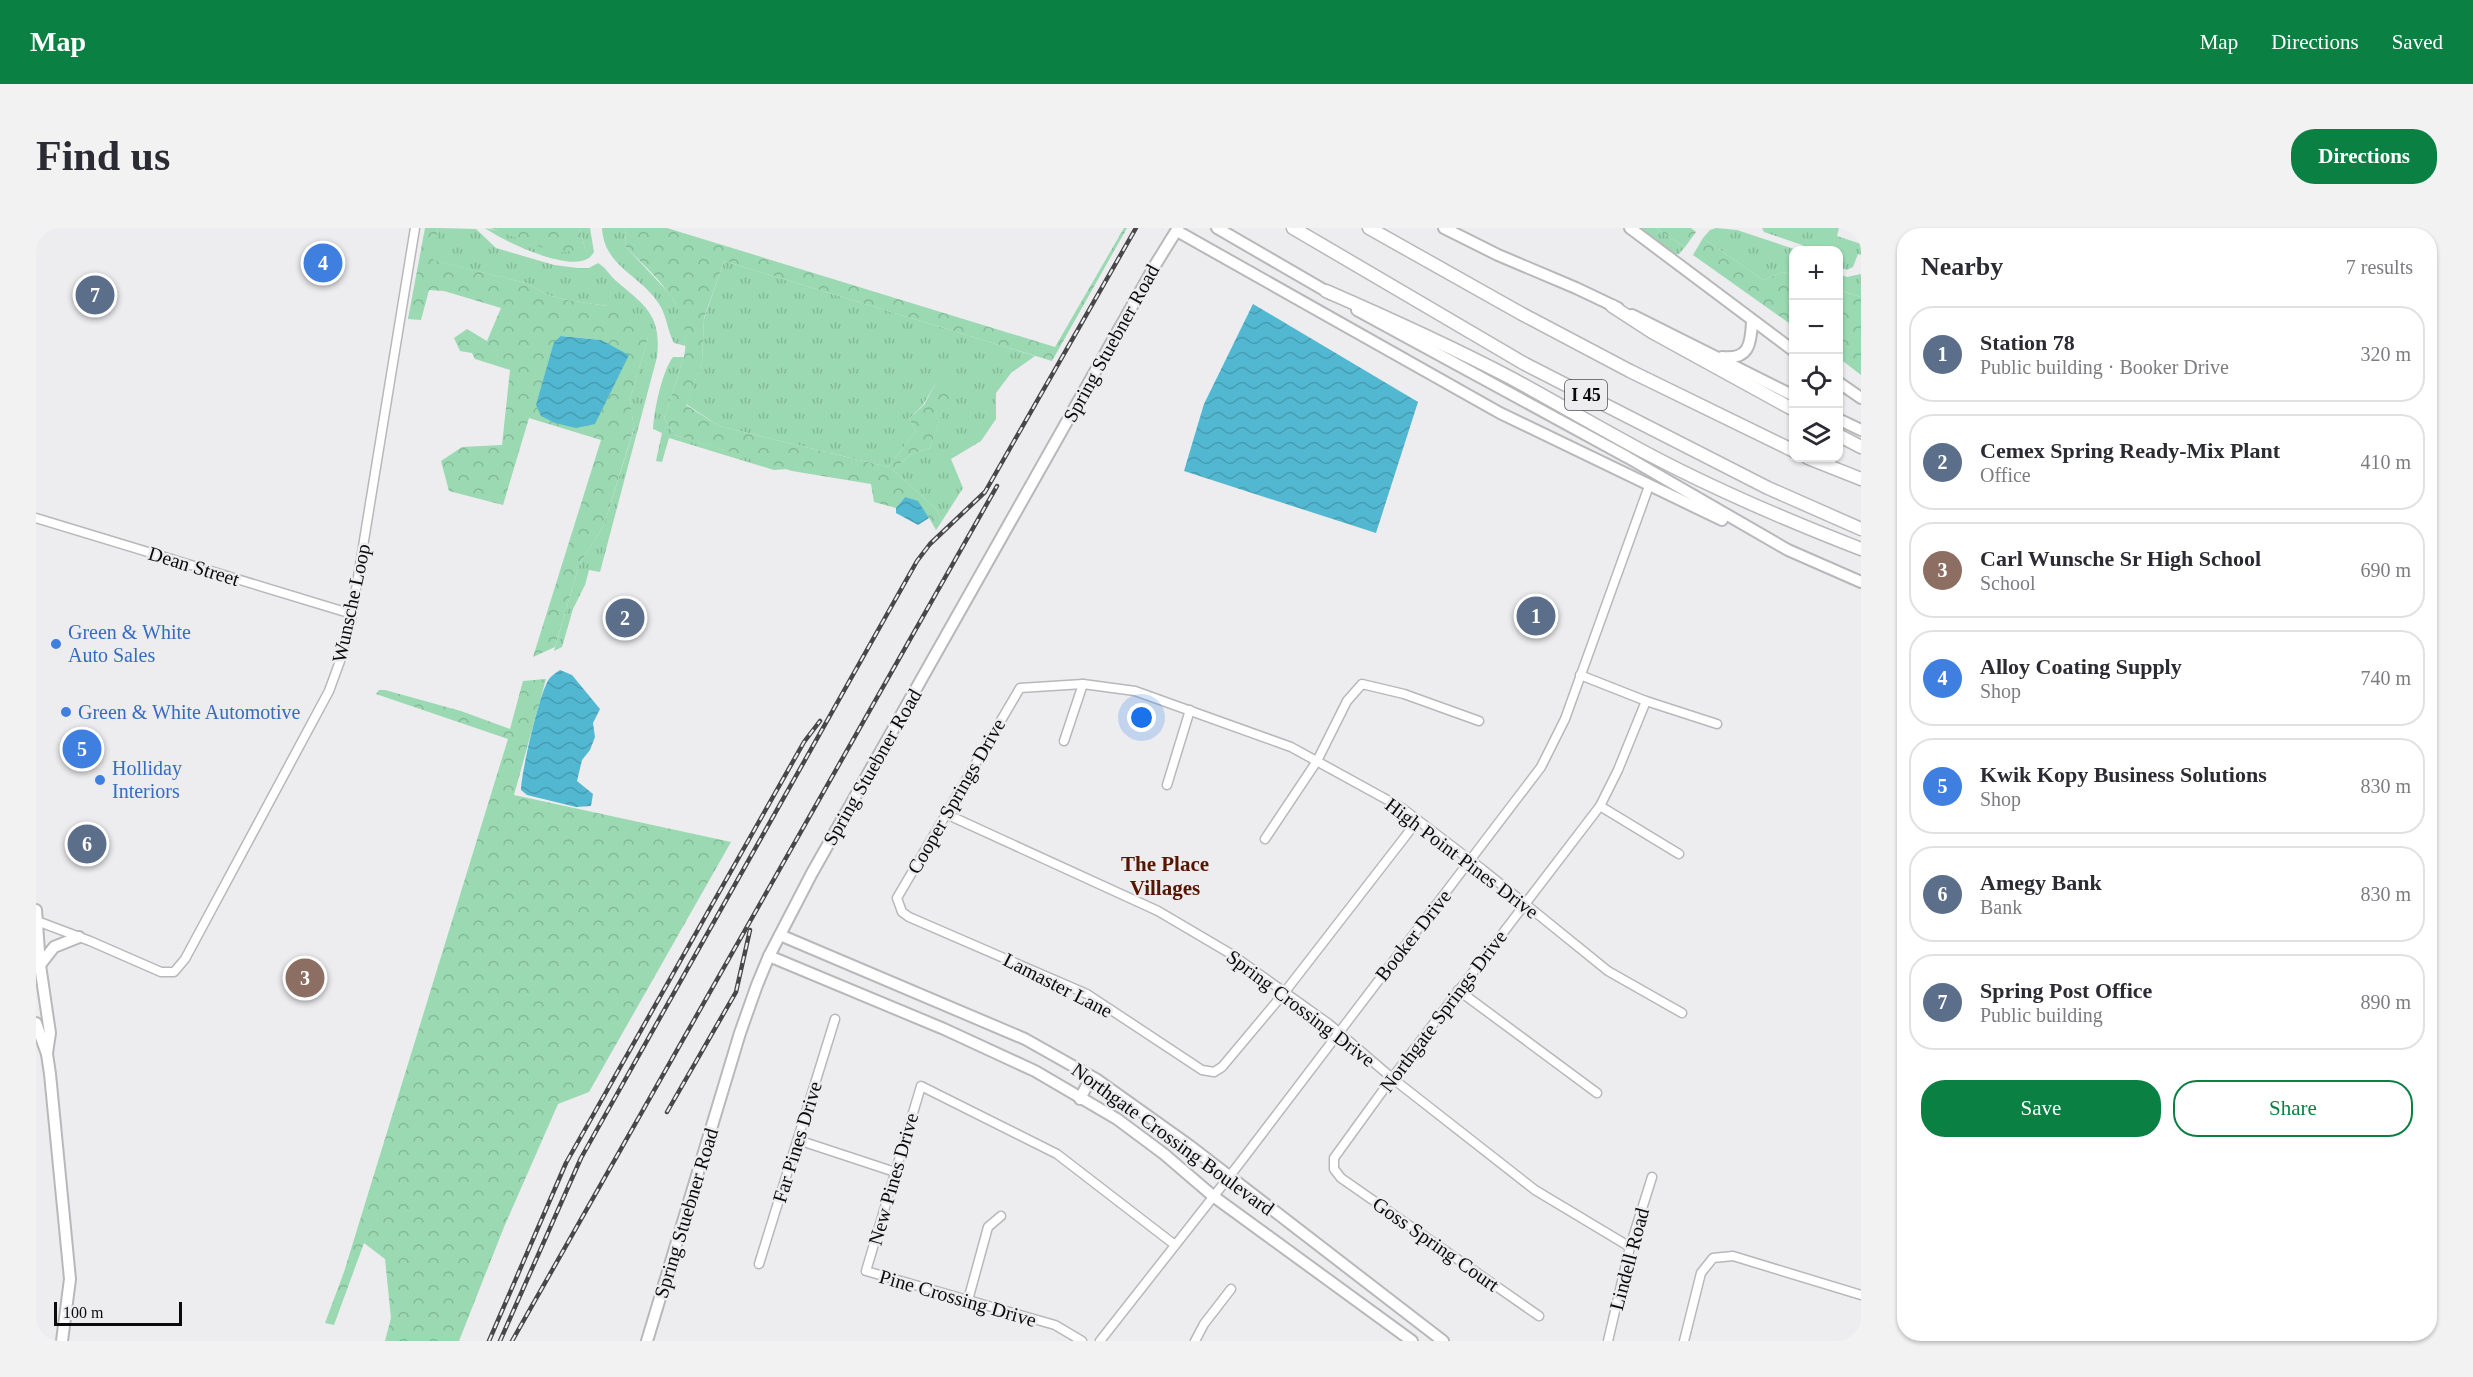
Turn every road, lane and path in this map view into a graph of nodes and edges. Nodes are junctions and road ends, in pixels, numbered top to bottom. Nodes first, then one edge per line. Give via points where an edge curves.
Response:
1 (415, 228) edge
2 (1217, 228) edge
3 (1293, 228) edge
4 (1369, 228) edge
5 (1444, 228) edge
6 (1630, 228) edge
7 (1178, 229) edge
8 (1326, 291) junction
9 (1612, 306) junction
10 (1752, 321) junction
11 (1789, 347) edge
12 (1716, 357) junction
13 (1843, 385) edge
14 (1789, 394) edge
15 (1861, 398) edge
16 (1790, 408) edge
17 (1843, 421) edge
18 (1861, 430) edge
19 (1843, 437) edge
20 (1861, 447) edge
21 (1789, 449) edge
22 (1818, 462) edge
23 (1861, 479) edge
24 (1649, 486) junction
25 (36, 518) edge
26 (1861, 529) edge
27 (1861, 549) edge
28 (1788, 550) junction
29 (1861, 582) edge
30 (352, 614) junction
31 (1580, 675) junction
32 (1083, 684) junction
33 (1020, 688) joint
34 (1646, 701) junction
35 (1190, 710) junction
36 (1479, 721) dead end
37 (1717, 724) dead end
38 (1064, 741) dead end
39 (1317, 761) junction
40 (1167, 785) dead end
41 (1600, 806) junction
42 (946, 814) junction
43 (1418, 820) junction
44 (1265, 839) dead end
45 (1679, 854) dead end
46 (1471, 860) junction
47 (1524, 905) junction
48 (899, 906) joint
49 (36, 910) edge
50 (36, 921) edge
51 (780, 935) junction
52 (79, 937) junction
53 (769, 956) junction
54 (40, 965) junction
55 (1458, 990) junction
56 (1284, 993) junction
57 (947, 1008) junction
58 (1682, 1013) dead end
59 (835, 1019) dead end
60 (36, 1023) edge
61 (940, 1027) junction
62 (1338, 1032) junction
63 (46, 1054) junction
64 (1091, 1077) junction
65 (1392, 1078) junction
66 (1597, 1093) dead end
67 (1080, 1099) junction
68 (798, 1140) junction
69 (1334, 1169) joint
70 (896, 1172) junction
71 (1228, 1177) junction
72 (1652, 1177) dead end
73 (1213, 1196) junction
74 (1001, 1216) dead end
75 (1175, 1245) junction
76 (1630, 1247) junction
77 (759, 1264) dead end
78 (866, 1271) joint
79 (1231, 1289) dead end
80 (1861, 1295) edge
81 (968, 1300) junction
82 (1397, 1307) junction
83 (1539, 1316) dead end
84 (1386, 1321) junction
85 (62, 1341) edge
86 (647, 1341) edge
87 (1082, 1341) edge
88 (1100, 1341) edge
89 (1195, 1341) edge
90 (1412, 1341) edge
91 (1443, 1341) edge
92 (1608, 1341) edge
93 (1683, 1341) edge

1 - 30 street, Wunsche Loop
2 - 8 main road
3 - 26 highway, I 45 via 1525,364 1768,488
4 - 21 highway, I 45 via 1630,371
5 - 9 main road
6 - 10 main road
7 - 24 main road via 1493,409
7 - 51 main road, Spring Stuebner Road
8 - 27 highway via 1451,348 1690,475
8 - 28 main road
9 - 12 main road
9 - 16 highway
10 - 11 main road
10 - 12 main road via 1749,346 1743,355
12 - 14 main road
13 - 15 main road
17 - 18 main road
19 - 20 highway
22 - 23 highway
24 - 28 main road
24 - 31 street, Booker Drive
25 - 30 street, Dean Street
28 - 29 main road
30 - 52 street, Wunsche Loop via 329,691 178,970 161,972
31 - 34 street
31 - 46 street, Booker Drive via 1558,737 1541,767
32 - 33 street, High Point Pines Drive
32 - 35 street, High Point Pines Drive via 1135,691
32 - 38 street
33 - 42 street, Cooper Springs Drive
34 - 37 street
34 - 41 street, Northgate Springs Drive
35 - 39 street, High Point Pines Drive via 1291,747
35 - 40 street
36 - 39 street via 1404,694 1362,684 1347,701
39 - 43 street, High Point Pines Drive
39 - 44 street
41 - 45 street
41 - 47 street, Northgate Springs Drive
42 - 48 street, Cooper Springs Drive via 897,898
42 - 56 street, Spring Crossing Drive via 1158,911 1231,954
43 - 46 street, High Point Pines Drive
43 - 56 street
46 - 47 street, High Point Pines Drive
46 - 62 street, Booker Drive
47 - 55 street, Northgate Springs Drive
47 - 58 street, High Point Pines Drive via 1608,971
48 - 56 street, Lamaster Lane via 909,916 1087,994 1203,1070 1214,1072 1222,1067
49 - 50 main road
50 - 52 street, Wunsche Loop
50 - 54 main road
51 - 53 main road, Spring Stuebner Road
51 - 57 main road, Northgate Crossing Boulevard
52 - 54 main road via 54,947
53 - 61 main road, Northgate Crossing Boulevard
53 - 86 main road, Spring Stuebner Road via 740,1033
54 - 63 main road via 50,1033
55 - 65 street, Northgate Springs Drive
55 - 66 street
56 - 62 street, Spring Crossing Drive
57 - 61 main road
57 - 64 main road, Northgate Crossing Boulevard via 1025,1039
59 - 68 street, Far Pines Drive
60 - 63 main road
61 - 67 main road, Northgate Crossing Boulevard via 1035,1071
62 - 65 street, Spring Crossing Drive
62 - 71 street, Booker Drive
63 - 85 main road via 70,1279
64 - 67 main road
64 - 71 main road, Northgate Crossing Boulevard
65 - 69 street, Northgate Springs Drive via 1341,1146 1334,1158
65 - 76 street, Spring Crossing Drive via 1535,1190
67 - 73 main road, Northgate Crossing Boulevard via 1118,1119
68 - 70 street
68 - 77 street, Far Pines Drive
69 - 83 street, Goss Spring Court via 1341,1178
70 - 75 street, New Pines Drive via 921,1086 1057,1154
70 - 78 street, New Pines Drive
71 - 73 street, Booker Drive
71 - 82 main road, Northgate Crossing Boulevard
72 - 76 street, Lindell Road
73 - 75 street, Booker Drive
73 - 84 main road, Northgate Crossing Boulevard
74 - 81 street via 988,1227
75 - 88 street, Booker Drive
76 - 92 street, Lindell Road
78 - 81 street, Pine Crossing Drive
79 - 89 street
80 - 93 street via 1733,1256 1713,1258 1701,1273
81 - 87 street, Pine Crossing Drive via 1055,1325
82 - 84 main road
82 - 91 main road, Northgate Crossing Boulevard
84 - 90 main road, Northgate Crossing Boulevard

